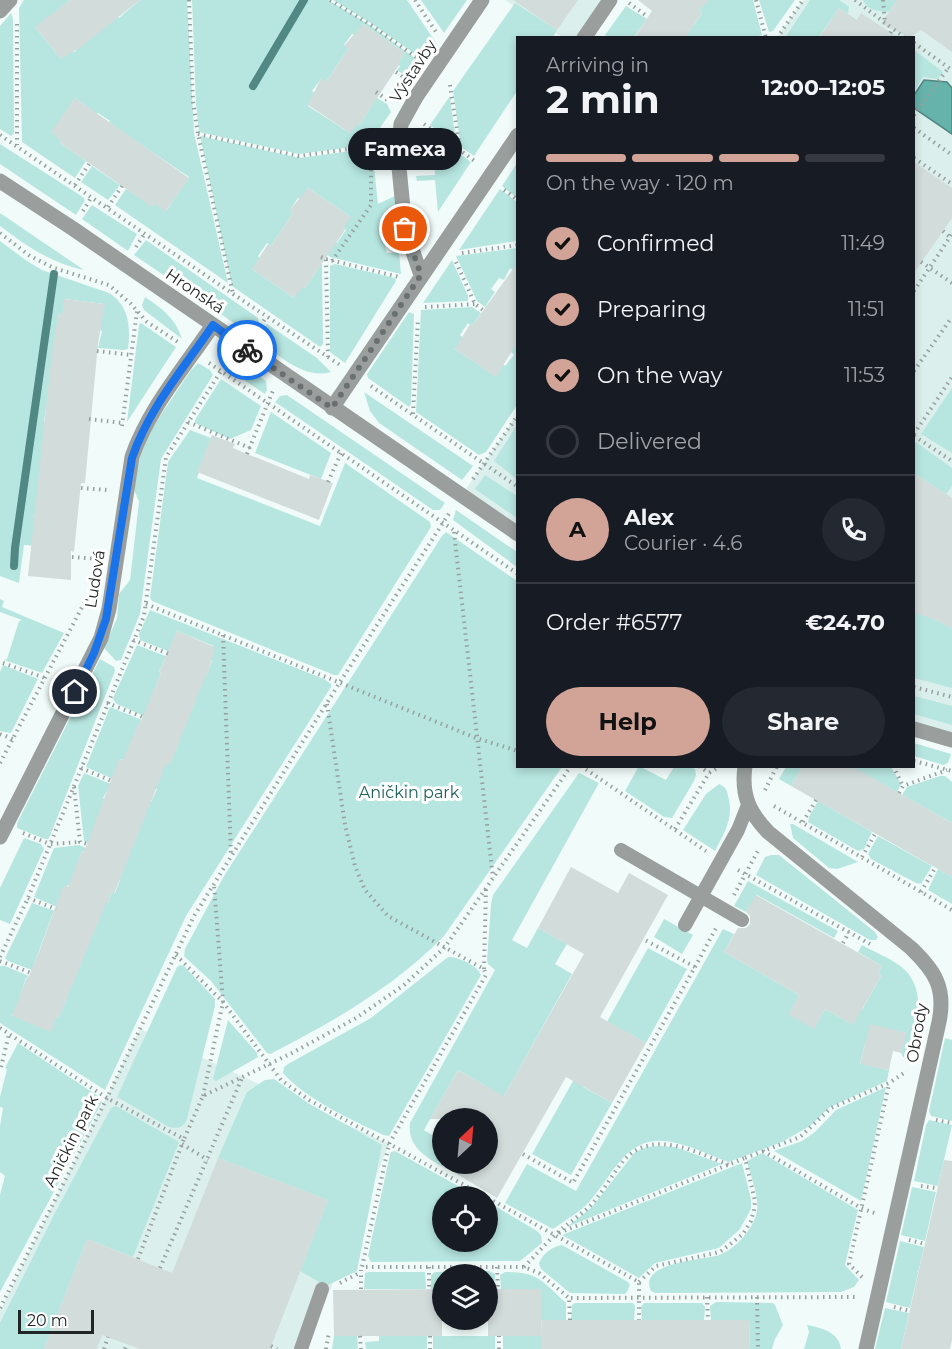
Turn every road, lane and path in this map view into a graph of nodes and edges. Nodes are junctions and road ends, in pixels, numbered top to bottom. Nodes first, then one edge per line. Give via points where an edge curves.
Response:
1 (189, 0) edge
2 (330, 0) edge
3 (415, 0) edge
4 (482, 0) edge
5 (610, 0) edge
6 (756, 0) edge
7 (803, 0) edge
8 (883, 0) edge
9 (626, 1) edge
10 (854, 1) edge
11 (6, 4) edge
12 (648, 16) dead end
13 (885, 24) junction
14 (893, 29) junction
15 (585, 36) edge
16 (765, 36) edge
17 (778, 36) edge
18 (888, 36) edge
19 (902, 36) edge
20 (915, 44) edge
21 (445, 54) junction
22 (426, 64) dead end
23 (951, 69) edge
24 (376, 92) dead end
25 (407, 111) junction
26 (915, 113) edge
27 (915, 129) edge
28 (198, 134) junction
29 (0, 135) edge
30 (516, 138) edge
31 (17, 146) junction
32 (460, 150) junction
33 (952, 155) edge
34 (915, 159) edge
35 (89, 164) dead end
36 (491, 173) junction
37 (0, 181) edge
38 (75, 184) junction
39 (952, 184) edge
40 (122, 186) dead end
41 (499, 187) dead end
42 (516, 199) edge
43 (108, 207) junction
44 (943, 231) dead end
45 (0, 233) edge
46 (951, 235) edge
47 (516, 245) edge
48 (321, 257) dead end
49 (326, 259) junction
50 (332, 261) junction
51 (921, 262) dead end
52 (929, 268) junction
53 (419, 278) junction
54 (952, 284) edge
55 (915, 289) edge
56 (233, 294) junction
57 (412, 302) junction
58 (476, 304) junction
59 (483, 310) dead end
60 (137, 312) junction
61 (952, 317) edge
62 (213, 325) junction
63 (97, 351) dead end
64 (194, 352) junction
65 (131, 355) junction
66 (327, 357) junction
67 (915, 370) edge
68 (354, 374) junction
69 (952, 377) edge
70 (268, 403) junction
71 (332, 408) junction
72 (413, 414) junction
73 (516, 418) edge
74 (89, 419) dead end
75 (188, 422) dead end
76 (122, 423) junction
77 (915, 433) edge
78 (121, 434) dead end
79 (915, 436) edge
80 (250, 448) junction
81 (341, 453) junction
82 (247, 454) dead end
83 (952, 461) edge
84 (484, 464) junction
85 (328, 482) dead end
86 (516, 486) edge
87 (81, 488) dead end
88 (113, 491) dead end
89 (443, 523) junction
90 (454, 531) junction
91 (516, 533) edge
92 (72, 557) dead end
93 (104, 560) dead end
94 (516, 573) edge
95 (93, 587) dead end
96 (146, 604) dead end
97 (224, 635) junction
98 (134, 640) dead end
99 (170, 654) dead end
100 (3, 663) dead end
101 (45, 678) junction
102 (340, 682) junction
103 (915, 687) edge
104 (952, 697) edge
105 (107, 703) dead end
106 (327, 703) junction
107 (143, 717) dead end
108 (915, 729) edge
109 (0, 734) edge
110 (476, 738) junction
111 (13, 739) junction
112 (952, 740) edge
113 (516, 750) edge
114 (915, 761) edge
115 (0, 763) edge
116 (81, 768) dead end
117 (570, 768) edge
118 (584, 768) edge
119 (702, 768) edge
120 (717, 768) edge
121 (745, 768) edge
122 (776, 768) edge
123 (894, 768) edge
124 (950, 771) edge
125 (709, 773) junction
126 (112, 781) dead end
127 (74, 784) dead end
128 (903, 786) junction
129 (899, 793) dead end
130 (816, 800) dead end
131 (754, 801) junction
132 (769, 803) dead end
133 (803, 822) junction
134 (675, 829) junction
135 (3, 832) edge
136 (875, 834) dead end
137 (80, 842) junction
138 (87, 844) dead end
139 (698, 846) junction
140 (621, 850) dead end
141 (695, 850) dead end
142 (231, 857) junction
143 (862, 857) junction
144 (722, 860) junction
145 (935, 868) dead end
146 (493, 878) junction
147 (214, 884) junction
148 (486, 887) junction
149 (921, 892) junction
150 (701, 896) junction
151 (28, 898) dead end
152 (56, 909) dead end
153 (952, 910) edge
154 (742, 920) dead end
155 (684, 925) dead end
156 (849, 932) junction
157 (643, 939) dead end
158 (843, 943) dead end
159 (445, 947) junction
160 (878, 948) dead end
161 (176, 955) junction
162 (0, 961) edge
163 (484, 969) junction
164 (31, 973) dead end
165 (223, 1002) junction
166 (0, 1028) edge
167 (9, 1034) junction
168 (269, 1064) junction
169 (1, 1067) edge
170 (912, 1068) dead end
171 (242, 1077) junction
172 (890, 1083) junction
173 (203, 1096) junction
174 (107, 1098) junction
175 (938, 1120) dead end
176 (952, 1123) edge
177 (184, 1139) junction
178 (182, 1144) junction
179 (389, 1144) junction
180 (762, 1151) junction
181 (523, 1154) dead end
182 (745, 1158) junction
183 (208, 1160) junction
184 (729, 1165) junction
185 (467, 1186) edge
186 (922, 1186) dead end
187 (938, 1188) dead end
188 (498, 1203) edge
189 (861, 1208) junction
190 (894, 1221) junction
191 (555, 1235) junction
192 (908, 1240) dead end
193 (925, 1244) dead end
194 (138, 1259) dead end
195 (362, 1267) junction
196 (429, 1267) joint
197 (498, 1267) edge
198 (524, 1267) junction
199 (160, 1268) dead end
200 (639, 1282) junction
201 (322, 1289) dead end
202 (361, 1289) dead end
203 (429, 1289) dead end
204 (638, 1297) junction
205 (707, 1297) junction
206 (757, 1297) junction
207 (569, 1298) junction
208 (869, 1300) junction
209 (1, 1302) edge
210 (859, 1307) dead end
211 (893, 1307) dead end
212 (0, 1308) edge
213 (909, 1311) dead end
214 (570, 1320) dead end
215 (639, 1320) dead end
216 (708, 1321) dead end
217 (360, 1336) dead end
218 (430, 1336) dead end
219 (499, 1336) dead end
220 (108, 1337) dead end
221 (127, 1344) dead end
222 (104, 1349) edge
223 (125, 1349) edge
224 (301, 1349) edge
225 (361, 1349) edge
226 (430, 1349) edge
227 (499, 1349) edge
228 (758, 1349) edge
229 (866, 1349) edge

1 - 28 path
2 - 22 path
3 - 21 path via 442,42
4 - 21 street, Výstavby
5 - 15 street
6 - 16 path
7 - 17 path
8 - 13 path
9 - 12 path
10 - 13 path
11 - 31 path via 17,9
13 - 14 path
14 - 18 path
14 - 19 path
20 - 23 path
21 - 25 street, Výstavby
21 - 32 path
23 - 26 path
24 - 25 path
25 - 32 path
25 - 53 street, Výstavby via 401,124 398,157 405,229
27 - 33 path
28 - 50 path via 299,156 371,147 372,205
28 - 56 path
29 - 31 path
30 - 36 street
31 - 38 path
32 - 36 path
34 - 39 path
35 - 38 path
36 - 53 street
37 - 62 street, Hronská
38 - 43 path
40 - 43 path
41 - 42 path
43 - 56 path
44 - 46 path
45 - 60 path via 54,268 109,285
46 - 52 path
47 - 58 path via 453,255
48 - 49 path
49 - 50 path
49 - 66 path
50 - 53 path
51 - 52 path
52 - 54 path
52 - 55 path
53 - 57 street
56 - 66 path
57 - 58 path
57 - 68 street
57 - 72 path
58 - 59 path
60 - 64 path
60 - 65 path
61 - 67 path
62 - 64 street, Ľudová
62 - 71 street, Hronská
63 - 65 path
64 - 70 path
64 - 135 street, Ľudová via 140,435 132,458 101,638
65 - 76 path
66 - 68 path
68 - 71 street
68 - 72 path
69 - 77 path
70 - 80 path
70 - 81 path
71 - 91 street, Hronská
72 - 84 path
73 - 84 path
74 - 76 path
75 - 80 path
76 - 78 path
79 - 83 path
80 - 82 path
81 - 85 path
81 - 89 path
84 - 86 path
87 - 88 path
89 - 90 path
89 - 102 path, Aničkin park
90 - 94 path
90 - 110 path
92 - 93 path
95 - 101 path
96 - 97 path
97 - 102 path
97 - 142 path
98 - 99 path
100 - 101 path
101 - 111 path
102 - 106 path, Aničkin park
102 - 110 path
103 - 104 path
105 - 107 path
106 - 142 path, Aničkin park
106 - 159 path via 345,825 359,879 388,916
108 - 112 street
109 - 111 path
110 - 113 path
110 - 146 path
111 - 115 path
114 - 124 path
116 - 126 path
117 - 146 path
118 - 134 path
119 - 125 path
120 - 125 path
121 - 131 street, Obrody via 743,780
122 - 131 path
123 - 128 path
124 - 128 path
125 - 134 path
127 - 137 path
128 - 129 path
130 - 133 path
131 - 144 lane
131 - 190 street, Obrody via 768,832 911,948 936,976 939,1022
132 - 133 path
133 - 143 path
134 - 139 path
135 - 137 path via 50,844
136 - 143 path
137 - 138 path
139 - 141 path
139 - 144 path
140 - 150 lane
142 - 147 path, Aničkin park
143 - 149 path
144 - 150 lane
144 - 156 path
145 - 149 path
146 - 148 path
147 - 161 path, Aničkin park
147 - 165 path
148 - 159 path
148 - 163 path
149 - 153 path
150 - 154 lane
150 - 155 lane
151 - 152 path
156 - 158 path
156 - 160 path
157 - 181 path via 695,967 573,1183
159 - 163 path
159 - 168 path via 404,985 356,1018
161 - 165 path
161 - 174 path, Aničkin park
162 - 164 path
163 - 179 path via 486,975
165 - 168 path
165 - 173 path
166 - 167 path
167 - 169 path
167 - 174 path
168 - 171 path
168 - 179 path via 281,1080 309,1100
170 - 172 path
171 - 173 path
171 - 183 path
172 - 180 path via 831,1108 800,1137
172 - 189 path
173 - 177 path
174 - 177 path
174 - 209 path, Aničkin park
175 - 176 path
177 - 178 path
178 - 183 path
178 - 194 path
179 - 185 path
179 - 195 path
180 - 182 path
180 - 189 path
182 - 184 path
182 - 200 path via 755,1201 743,1234 720,1252 656,1266
183 - 199 path
184 - 191 path
184 - 191 path via 676,1145 640,1148 624,1161 590,1205
186 - 187 path
188 - 191 path
189 - 190 path
189 - 208 path via 849,1264 866,1280
190 - 208 street, Obrody
191 - 198 path
191 - 200 path
192 - 193 path
195 - 196 path
195 - 202 path
196 - 203 path
197 - 198 path
198 - 207 path via 539,1273
200 - 204 path
201 - 224 lane
204 - 205 path
204 - 207 path
204 - 215 path
205 - 206 path
205 - 216 path
206 - 208 path
206 - 228 path
207 - 214 path
208 - 210 path
208 - 229 street, Obrody
209 - 212 path, Aničkin park
211 - 213 path
217 - 225 path
218 - 226 path
219 - 227 path
220 - 222 path
221 - 223 path

